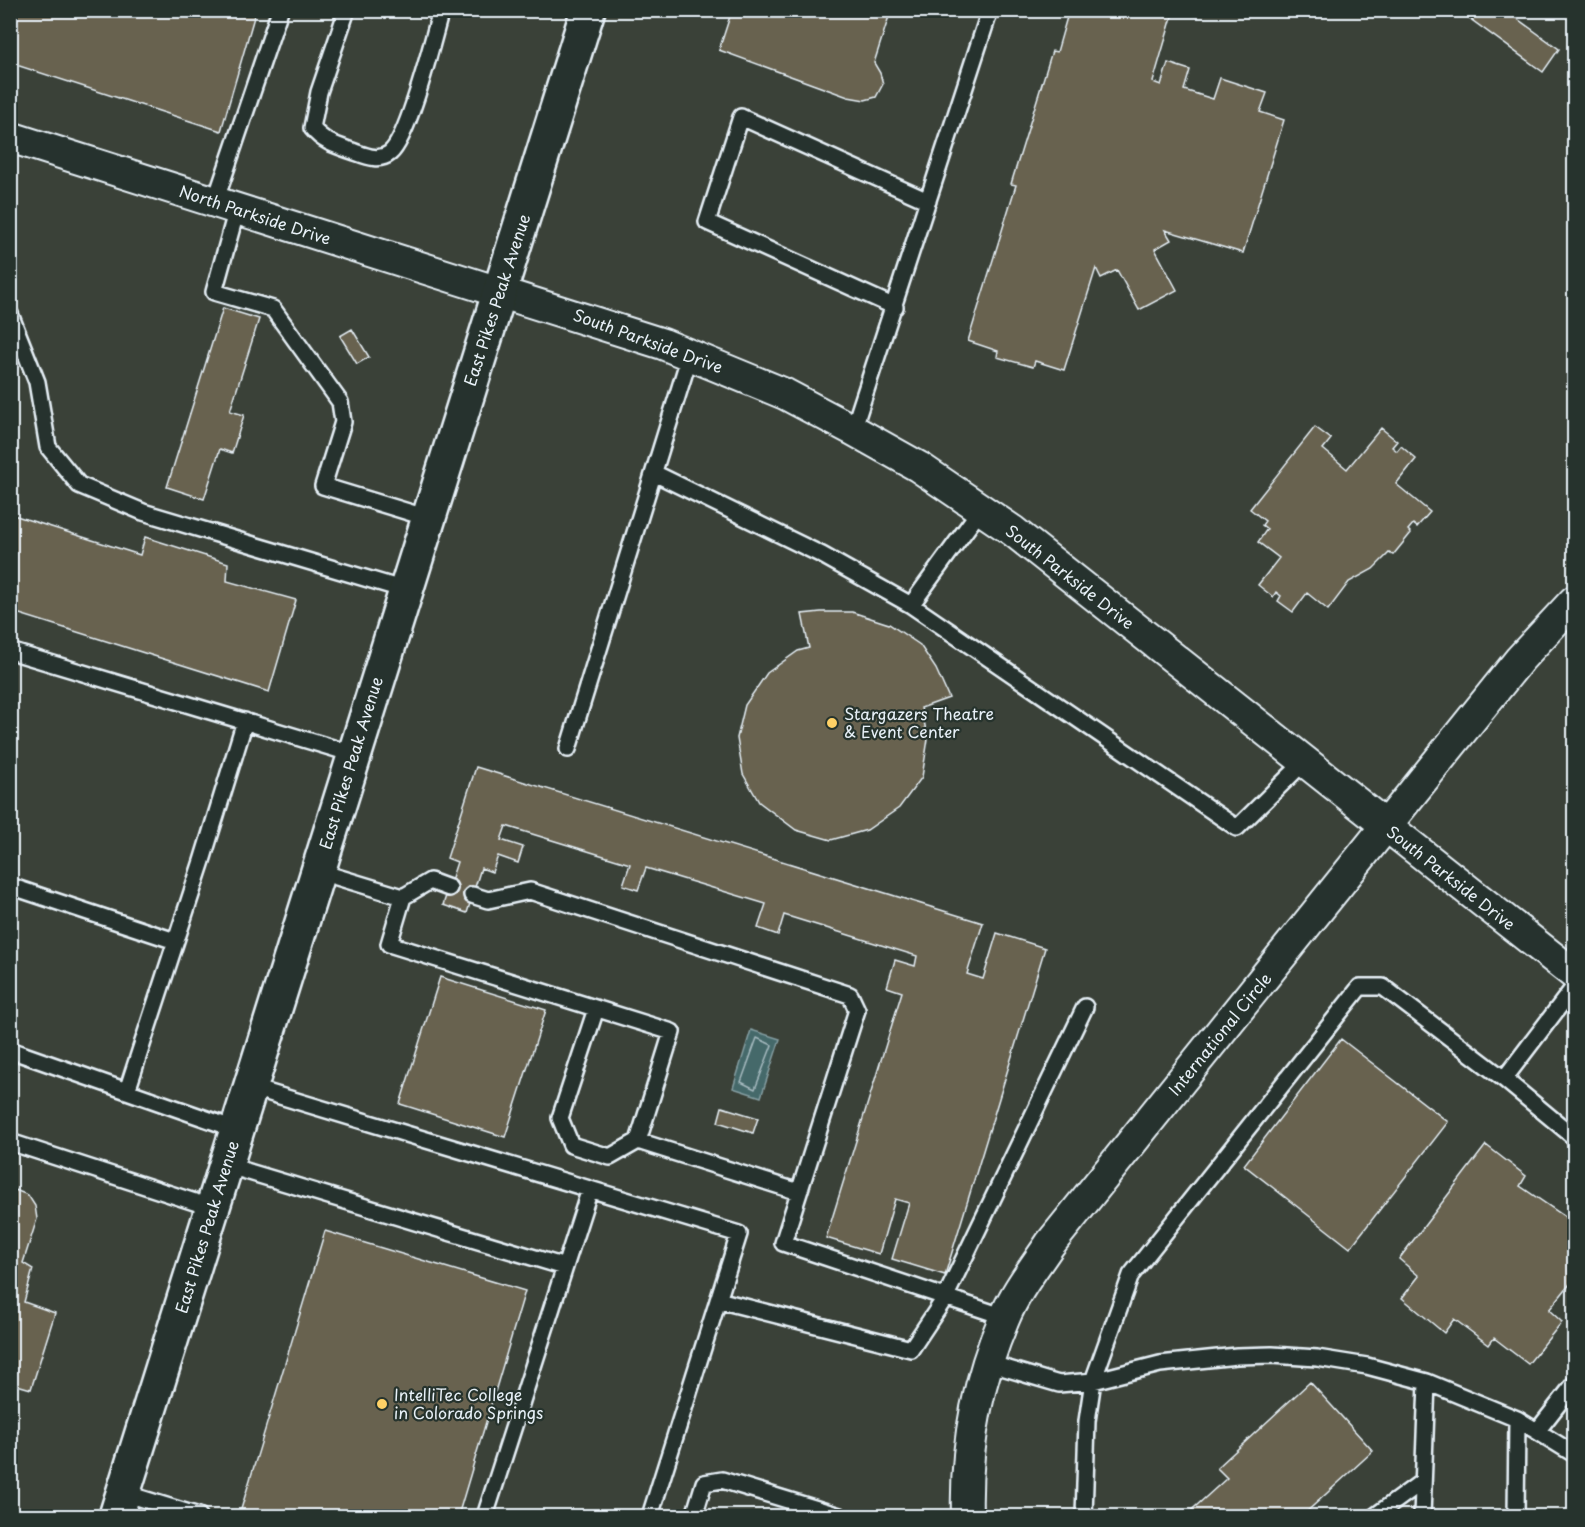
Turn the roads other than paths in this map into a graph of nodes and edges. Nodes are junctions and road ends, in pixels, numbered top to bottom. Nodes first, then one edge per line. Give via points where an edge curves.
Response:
1 (280, 10) edge
2 (346, 10) edge
3 (441, 10) edge
4 (588, 10) edge
5 (990, 10) edge
6 (10, 137) edge
7 (928, 201) junction
8 (226, 206) junction
9 (500, 292) junction
10 (895, 307) junction
11 (10, 314) edge
12 (14, 328) edge
13 (690, 355) junction
14 (854, 430) junction
15 (654, 472) junction
16 (981, 509) junction
17 (428, 518) junction
18 (405, 590) junction
19 (1575, 601) edge
20 (911, 605) junction
21 (10, 651) edge
22 (245, 721) junction
23 (568, 749) dead end
24 (353, 754) junction
25 (1304, 762) junction
26 (1386, 828) junction
27 (317, 871) junction
28 (10, 886) edge
29 (449, 888) dead end
30 (472, 895) dead end
31 (403, 897) junction
32 (176, 941) junction
33 (1575, 974) edge
34 (1575, 987) edge
35 (1085, 1007) dead end
36 (596, 1009) junction
37 (10, 1050) edge
38 (1504, 1079) junction
39 (250, 1087) junction
40 (127, 1091) junction
41 (238, 1130) junction
42 (1575, 1137) edge
43 (638, 1141) junction
44 (10, 1142) edge
45 (226, 1165) junction
46 (590, 1189) junction
47 (799, 1192) junction
48 (213, 1208) junction
49 (565, 1267) junction
50 (945, 1298) junction
51 (718, 1300) junction
52 (1005, 1317) junction
53 (988, 1363) junction
54 (1093, 1381) junction
55 (1427, 1382) junction
56 (1575, 1384) edge
57 (1517, 1419) junction
58 (1538, 1430) junction
59 (1575, 1454) edge
60 (1423, 1481) junction
61 (120, 1505) edge
62 (199, 1516) edge
63 (485, 1516) edge
64 (650, 1516) edge
65 (694, 1516) edge
66 (840, 1516) edge
67 (967, 1516) edge
68 (1084, 1516) edge
69 (1375, 1516) edge
70 (1422, 1516) edge
71 (1516, 1516) edge

1 - 8 lane
2 - 3 lane via 319,92 312,128 327,143 374,158 390,153 397,145
4 - 9 main road, East Pikes Peak Avenue
5 - 7 lane
6 - 8 street, North Parkside Drive
7 - 10 lane
7 - 10 lane via 741,117 707,222
8 - 9 street, North Parkside Drive
8 - 17 lane via 214,292 273,309 340,402 343,422 323,486
9 - 13 street, South Parkside Drive
9 - 17 main road, East Pikes Peak Avenue
10 - 14 lane
11 - 12 lane
12 - 18 lane via 37,382 48,447 79,485 143,512
13 - 14 street, South Parkside Drive via 785,394
13 - 15 lane
14 - 16 street, South Parkside Drive via 919,466
15 - 20 lane via 822,555
15 - 23 lane
16 - 20 lane
16 - 25 street, South Parkside Drive
17 - 18 main road, East Pikes Peak Avenue
18 - 24 main road, East Pikes Peak Avenue
19 - 26 street, International Circle via 1520,659
20 - 25 lane via 1237,828
21 - 22 lane
22 - 24 lane
22 - 32 lane
24 - 27 main road, East Pikes Peak Avenue
25 - 26 street, South Parkside Drive
26 - 33 street, South Parkside Drive
26 - 52 street, International Circle via 1050,1244
27 - 31 lane
27 - 39 main road, East Pikes Peak Avenue
28 - 32 lane
29 - 31 lane via 430,881
30 - 47 lane via 488,900 530,891 850,995 857,1010
31 - 36 lane via 389,944
32 - 40 lane
34 - 38 lane
35 - 50 lane
36 - 43 lane via 672,1032
36 - 43 lane via 560,1118 571,1145 610,1157
37 - 40 lane
38 - 42 lane
38 - 54 lane via 1383,987 1360,987 1131,1275
39 - 41 main road, East Pikes Peak Avenue
39 - 46 lane
40 - 41 lane
41 - 45 main road, East Pikes Peak Avenue
43 - 47 lane
44 - 48 lane
45 - 48 main road, East Pikes Peak Avenue
45 - 49 lane
46 - 49 lane
46 - 51 lane via 739,1234
47 - 50 lane via 783,1243
48 - 61 main road, East Pikes Peak Avenue
49 - 63 lane
50 - 51 lane via 911,1349
50 - 52 lane
51 - 64 lane
52 - 53 street, International Circle
53 - 54 lane via 1059,1384
53 - 67 street, International Circle via 969,1445
54 - 55 lane via 1160,1364 1272,1355 1367,1366
54 - 68 lane via 1087,1421
55 - 57 lane
55 - 60 lane
56 - 58 lane
57 - 58 lane
57 - 71 lane
58 - 59 lane
60 - 69 lane
60 - 70 lane
61 - 62 lane
65 - 66 lane via 704,1483 722,1480

